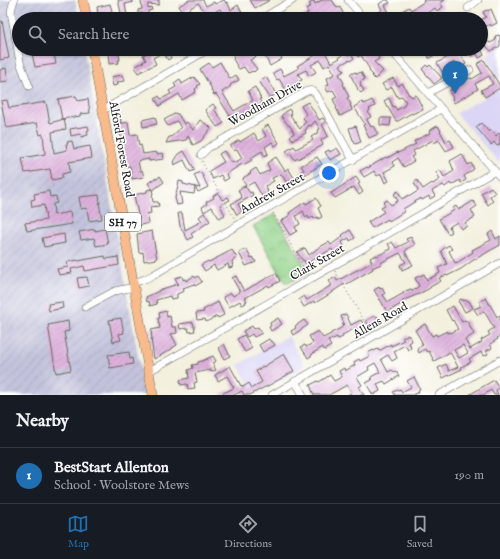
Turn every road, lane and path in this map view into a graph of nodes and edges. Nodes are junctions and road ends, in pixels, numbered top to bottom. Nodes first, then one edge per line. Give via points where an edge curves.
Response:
1 (14, 0) edge
2 (83, 0) edge
3 (293, 0) edge
4 (348, 0) edge
5 (478, 0) edge
6 (468, 8) dead end
7 (86, 12) edge
8 (273, 12) edge
9 (358, 12) edge
10 (12, 18) edge
11 (19, 56) edge
12 (93, 56) edge
13 (197, 56) edge
14 (396, 56) edge
15 (470, 70) dead end
16 (28, 86) dead end
17 (428, 93) junction
18 (102, 109) junction
19 (441, 109) junction
20 (201, 154) joint
21 (353, 160) junction
22 (498, 174) edge
23 (273, 213) dead end
24 (236, 220) dead end
25 (500, 263) edge
26 (335, 270) dead end
27 (308, 274) dead end
28 (134, 285) junction
29 (85, 307) dead end
30 (370, 331) dead end
31 (500, 360) edge
32 (149, 370) junction
33 (295, 381) junction
34 (449, 392) edge
35 (153, 395) edge
36 (272, 395) edge
37 (303, 395) edge
38 (439, 395) edge

1 - 10 street
2 - 7 main road
3 - 8 street
4 - 9 street
5 - 6 street
11 - 16 street
12 - 18 main road, Alford Forest Road / SH 77
13 - 18 street
14 - 17 street
15 - 17 street
17 - 19 street
18 - 28 main road, Alford Forest Road / SH 77
19 - 21 street, Andrew Street
19 - 22 street
20 - 21 street, Woodham Drive via 310,90 316,94
20 - 24 path via 203,164
21 - 28 street, Andrew Street
22 - 32 street, Clark Street
23 - 27 path
25 - 33 street, Allens Road
26 - 30 path
28 - 29 street, Andrew Street via 115,291
28 - 32 main road, Alford Forest Road / SH 77
31 - 34 street
32 - 35 main road, Alford Forest Road / SH 77
33 - 36 street, Allens Road
33 - 37 street
34 - 38 street

